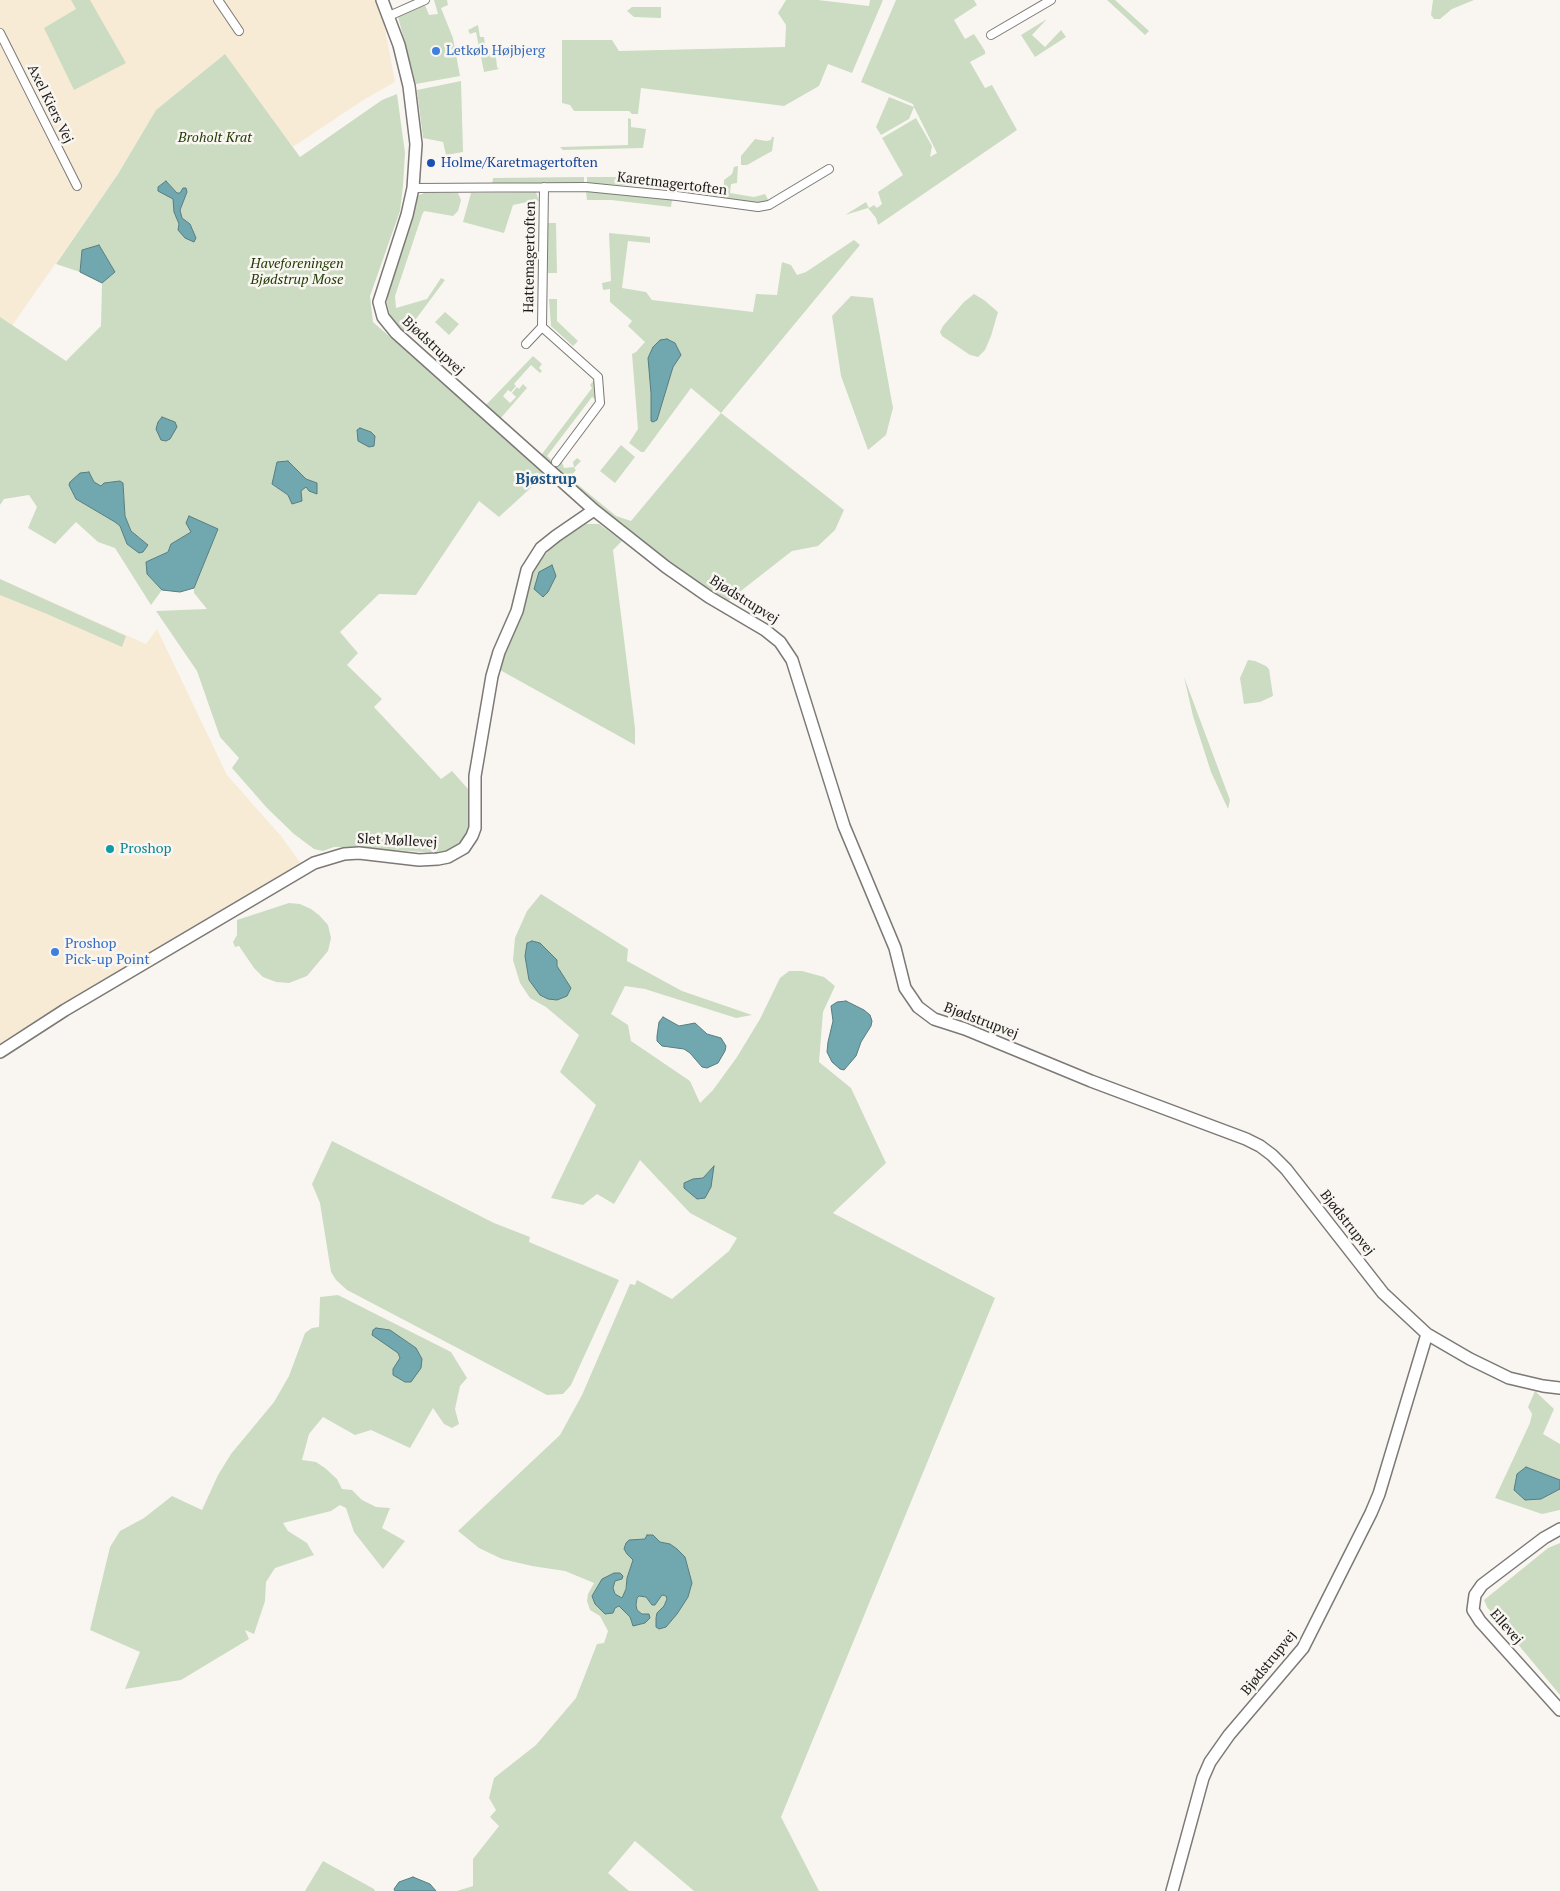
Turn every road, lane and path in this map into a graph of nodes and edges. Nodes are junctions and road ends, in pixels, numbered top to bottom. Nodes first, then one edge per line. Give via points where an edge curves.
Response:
1 (218, 0) edge
2 (382, 0) edge
3 (425, 0) edge
4 (1051, 0) edge
5 (389, 16) junction
6 (239, 32) dead end
7 (0, 33) edge
8 (991, 35) dead end
9 (829, 169) dead end
10 (77, 186) dead end
11 (544, 187) junction
12 (413, 188) junction
13 (542, 327) junction
14 (526, 344) dead end
15 (556, 462) dead end
16 (594, 510) junction
17 (0, 1052) edge
18 (1428, 1334) junction
19 (1560, 1388) edge
20 (1560, 1529) edge
21 (1560, 1710) edge
22 (1172, 1891) edge

1 - 6 street
2 - 5 street, Bjødstrupvej
3 - 5 street
4 - 8 street
5 - 12 street, Bjødstrupvej via 410,95 416,144
7 - 10 street, Axel Kiers Vej
9 - 11 street, Karetmagertoften via 769,205 758,207 640,192
11 - 12 street, Karetmagertoften
11 - 13 street, Hattemagertoften
12 - 16 street, Bjødstrupvej via 379,302 383,317 396,333
13 - 14 street, Hattemagertoften
13 - 15 street, Hattemagertoften via 598,377 600,403
16 - 17 street, Slet Møllevej via 541,548 527,570 517,611 492,676 475,776 475,828 464,848 438,859 344,854 314,863
16 - 18 street, Bjødstrupvej via 666,567 772,636 786,650 798,677 844,826 895,948 905,988 918,1007 934,1019 1260,1146 1286,1169 1383,1293
18 - 19 street via 1509,1378
18 - 22 street, Bjødstrupvej via 1371,1513 1303,1648 1210,1762
20 - 21 street, Ellevej via 1482,1585 1473,1602 1473,1610 1480,1621

